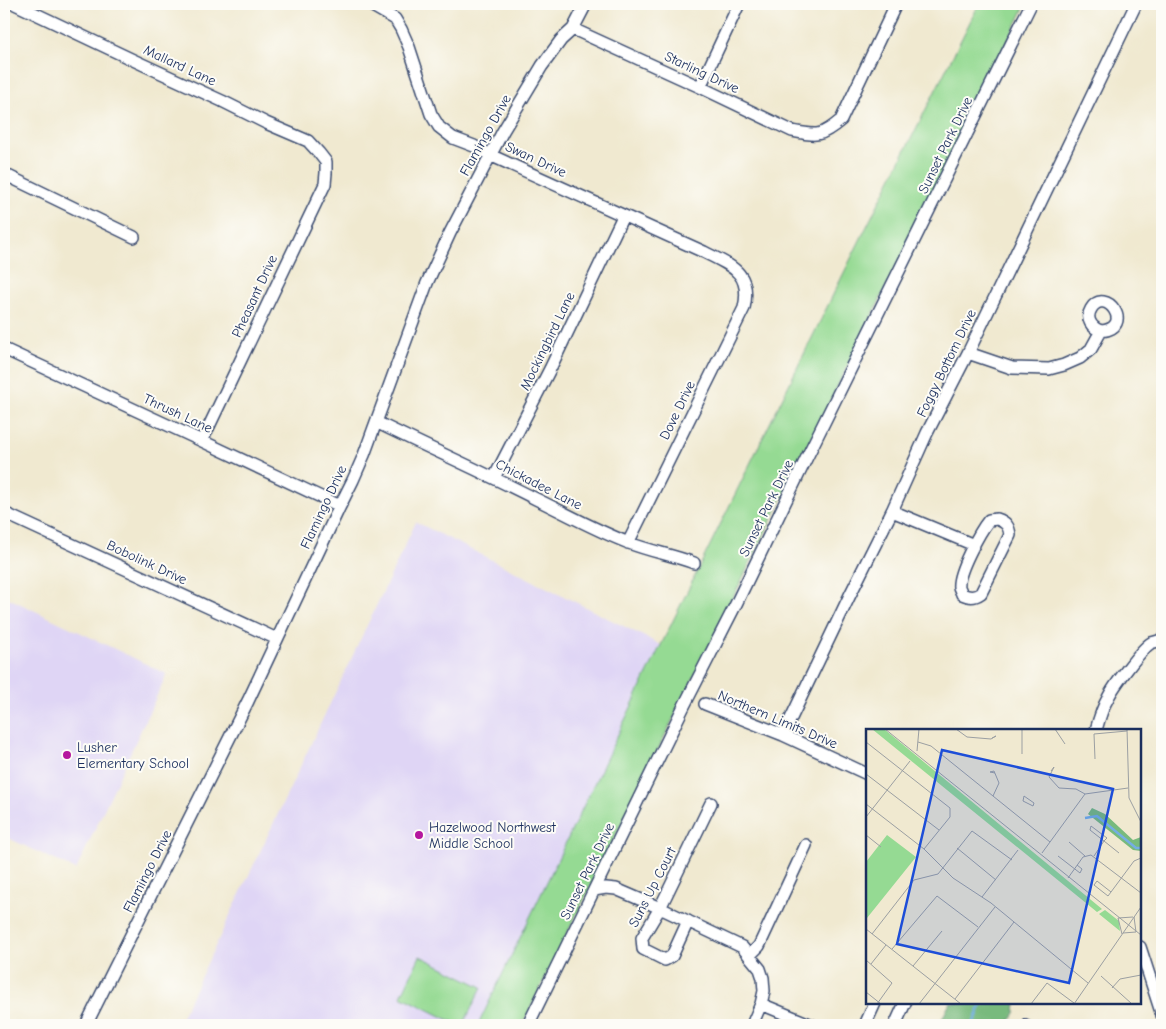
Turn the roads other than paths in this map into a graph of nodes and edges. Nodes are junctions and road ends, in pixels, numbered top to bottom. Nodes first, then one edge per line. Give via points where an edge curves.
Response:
1 (15, 4) edge
2 (369, 4) edge
3 (586, 4) edge
4 (739, 4) edge
5 (896, 4) edge
6 (1031, 4) edge
7 (1136, 4) edge
8 (573, 28) junction
9 (700, 87) junction
10 (490, 155) junction
11 (326, 162) joint
12 (4, 174) edge
13 (623, 216) junction
14 (134, 237) dead end
15 (746, 288) joint
16 (1101, 331) dead end
17 (4, 349) edge
18 (968, 353) junction
19 (376, 422) junction
20 (202, 441) junction
21 (494, 478) junction
22 (340, 506) junction
23 (892, 511) junction
24 (4, 513) edge
25 (628, 543) junction
26 (974, 545) junction
27 (694, 562) dead end
28 (277, 639) junction
29 (1162, 640) edge
30 (705, 704) dead end
31 (1096, 729) edge
32 (783, 735) junction
33 (866, 774) edge
34 (711, 802) dead end
35 (806, 845) dead end
36 (594, 890) junction
37 (660, 908) junction
38 (688, 921) junction
39 (1141, 950) edge
40 (750, 955) junction
41 (762, 1004) junction
42 (876, 1004) edge
43 (905, 1004) edge
44 (1162, 1015) edge
45 (86, 1025) edge
46 (528, 1025) edge
47 (752, 1025) edge
48 (812, 1025) edge
49 (865, 1025) edge
50 (895, 1025) edge
51 (1025, 1025) edge
52 (1030, 1025) edge

1 - 11 street, Mallard Lane via 308,141
2 - 10 street, Swan Drive via 395,19 401,29 431,114 439,127 453,138
3 - 8 street, Flamingo Drive
4 - 9 street
5 - 9 street, Starling Drive via 841,120 821,134 792,131
6 - 36 street, Sunset Park Drive
7 - 18 street, Foggy Bottom Drive
8 - 9 street, Starling Drive
8 - 10 street, Flamingo Drive via 542,66
10 - 13 street, Swan Drive
10 - 19 street, Flamingo Drive via 428,283
11 - 20 street, Pheasant Drive via 325,184
12 - 14 street
13 - 15 street, Swan Drive via 732,267
13 - 21 street, Mockingbird Lane
15 - 25 street, Dove Drive via 744,308
16 - 18 street via 1080,358 1049,369 1012,368
17 - 20 street, Thrush Lane
18 - 23 street, Foggy Bottom Drive
19 - 21 street, Chickadee Lane
19 - 22 street, Flamingo Drive via 354,480
20 - 22 street, Thrush Lane
21 - 25 street, Chickadee Lane
22 - 28 street, Flamingo Drive
23 - 26 street
23 - 32 street, Foggy Bottom Drive
24 - 28 street, Bobolink Drive
25 - 27 street, Chickadee Lane
26 - 26 street via 989,520 997,519 1009,528 1010,535 981,593 968,597 958,587
28 - 45 street, Flamingo Drive
29 - 31 street via 1151,643 1126,671 1108,697
30 - 32 street, Northern Limits Drive
32 - 33 street, Northern Limits Drive
34 - 37 street, Suns Up Court
35 - 40 street via 759,946
36 - 37 street via 616,889
36 - 46 street, Sunset Park Drive
37 - 38 street
37 - 38 street, Suns Up Court via 642,938 643,949 665,960 672,956
38 - 40 street via 742,947
39 - 44 street
40 - 41 street via 763,978
41 - 47 street
41 - 48 street
42 - 49 street
43 - 50 street
51 - 52 lane

